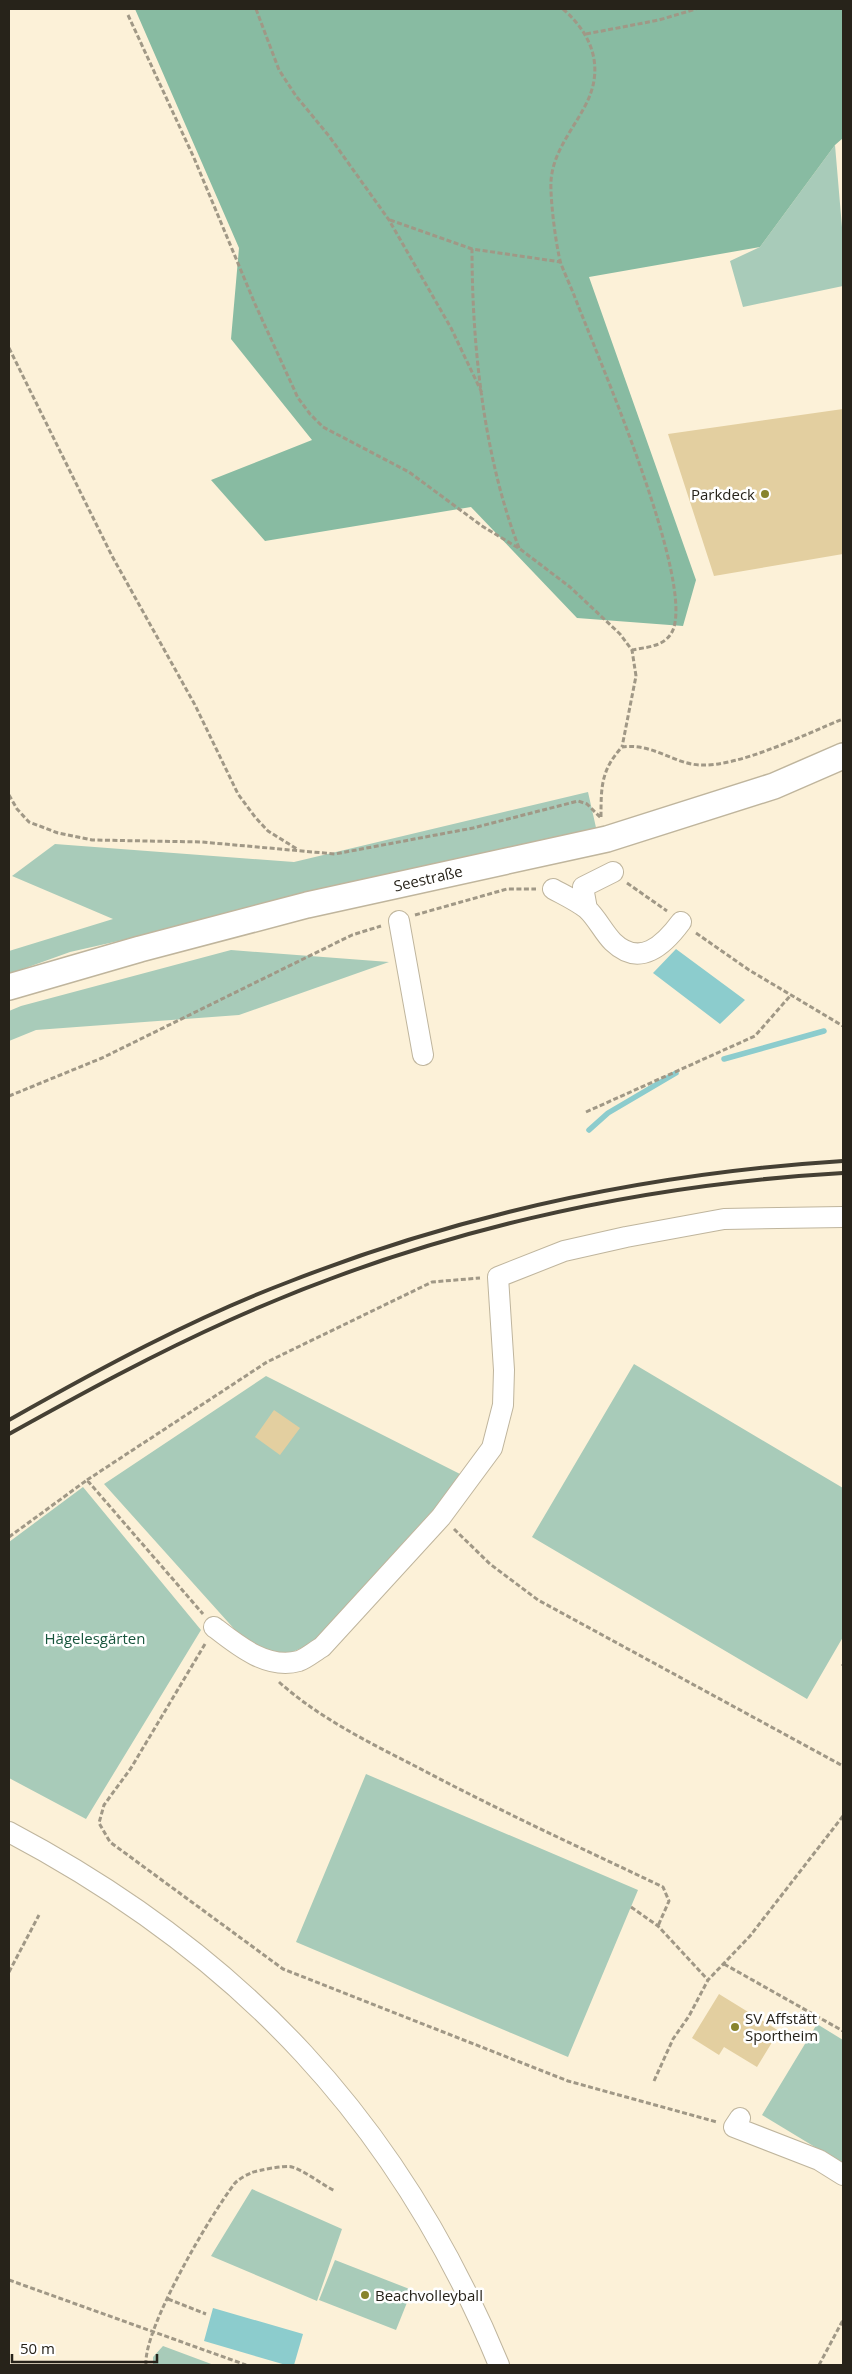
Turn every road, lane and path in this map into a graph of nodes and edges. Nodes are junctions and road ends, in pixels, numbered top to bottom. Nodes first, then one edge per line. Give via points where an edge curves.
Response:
1 (256, 9) edge
2 (563, 9) edge
3 (696, 9) edge
4 (128, 15) dead end
5 (586, 34) junction
6 (390, 220) junction
7 (472, 249) junction
8 (561, 262) junction
9 (9, 348) edge
10 (483, 395) junction
11 (520, 549) junction
12 (632, 650) junction
13 (843, 719) edge
14 (622, 747) junction
15 (843, 756) edge
16 (9, 795) edge
17 (604, 828) junction
18 (297, 849) junction
19 (613, 872) joint
20 (553, 889) joint
21 (586, 908) junction
22 (399, 921) junction
23 (681, 922) junction
24 (9, 987) edge
25 (790, 996) junction
26 (843, 1026) edge
27 (423, 1055) dead end
28 (9, 1096) edge
29 (586, 1112) dead end
30 (843, 1217) edge
31 (498, 1277) junction
32 (87, 1480) junction
33 (441, 1517) junction
34 (9, 1537) edge
35 (214, 1628) junction
36 (278, 1681) dead end
37 (843, 1766) edge
38 (843, 1816) edge
39 (9, 1832) edge
40 (631, 1907) dead end
41 (40, 1915) dead end
42 (658, 1926) junction
43 (724, 1964) junction
44 (9, 1972) edge
45 (708, 1980) junction
46 (843, 2031) edge
47 (654, 2081) dead end
48 (737, 2122) joint
49 (843, 2175) edge
50 (335, 2191) dead end
51 (9, 2280) edge
52 (168, 2299) junction
53 (206, 2314) dead end
54 (843, 2320) edge
55 (152, 2332) junction
56 (146, 2365) edge
57 (246, 2365) edge
58 (499, 2365) edge
59 (819, 2365) edge

1 - 6 path via 279,70
2 - 5 path
3 - 5 path via 659,20
4 - 11 path via 298,398 323,426 409,472 482,526
5 - 8 path via 595,68 593,87 586,106 556,158 551,182
6 - 7 path
6 - 10 path via 451,328
7 - 8 path
7 - 10 path via 472,304
8 - 12 path via 639,462 672,568 676,598 672,633 661,644
9 - 18 path via 112,556 195,705 238,794 268,831
10 - 11 path via 495,475
11 - 12 path via 577,592
12 - 14 path via 636,676
13 - 14 path via 733,763 698,765 647,748
14 - 17 path via 610,761 601,786
15 - 17 main road, Seestraße via 774,786
16 - 18 path via 29,822 58,833 92,840 202,842
17 - 18 path via 587,804 578,801 412,841 335,854
17 - 24 main road, Seestraße via 140,948
19 - 21 street via 583,887
19 - 23 path
20 - 21 street
20 - 22 path via 507,889 432,908
21 - 23 street via 613,942 629,954 647,953 669,938
22 - 27 street
22 - 28 path via 352,935 102,1058
23 - 25 path
25 - 26 path
25 - 29 path via 755,1036
30 - 31 street via 724,1219 564,1251
31 - 32 path via 432,1282 367,1312 267,1362
31 - 33 street via 503,1405 492,1448
32 - 34 path
32 - 35 path
33 - 35 street via 322,1647 298,1661 274,1662 243,1650
33 - 37 path via 490,1564 538,1600
35 - 48 path via 131,1768 104,1805 99,1822 110,1842 283,1969 568,2081
36 - 42 path via 292,1694 372,1744 489,1805 663,1887 669,1901
38 - 43 path via 750,1936
39 - 58 street via 102,1885 156,1921 236,1986 306,2056 365,2126 418,2205 470,2299
40 - 42 path
41 - 44 path
42 - 45 path
43 - 45 path
43 - 46 path
45 - 47 path via 673,2039
48 - 49 street via 819,2160
50 - 52 path via 290,2166 252,2172 237,2181
51 - 55 path
52 - 53 path
52 - 55 path
54 - 59 path
55 - 56 path
55 - 57 path

